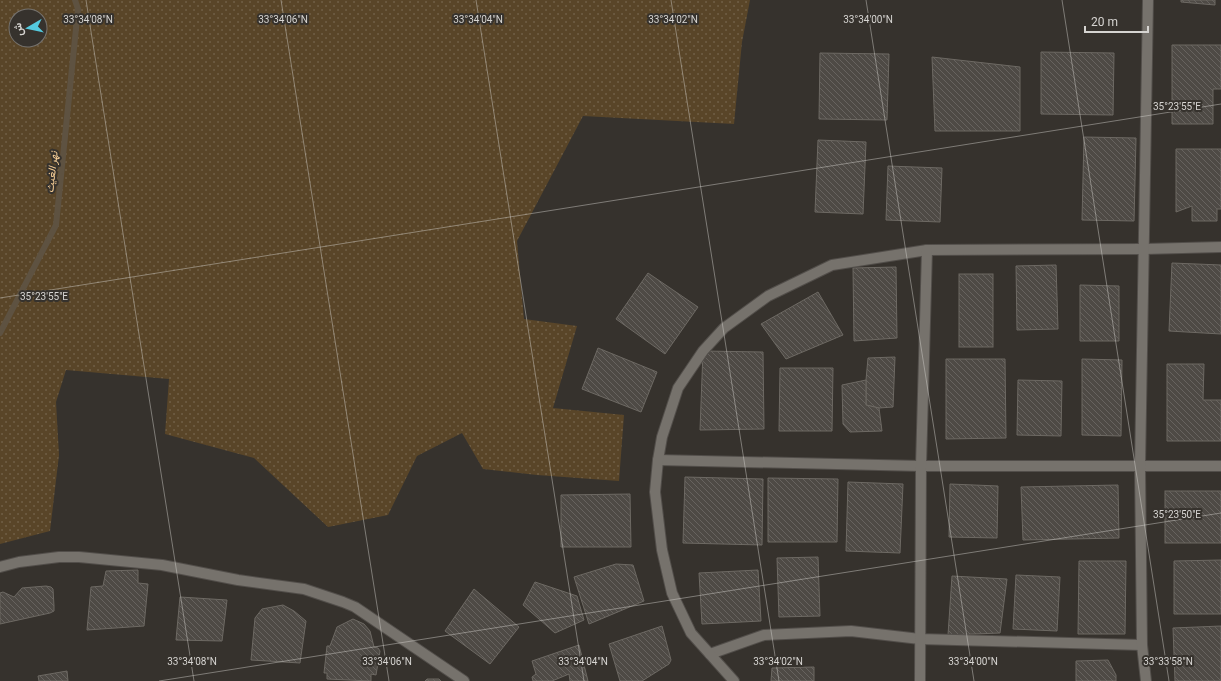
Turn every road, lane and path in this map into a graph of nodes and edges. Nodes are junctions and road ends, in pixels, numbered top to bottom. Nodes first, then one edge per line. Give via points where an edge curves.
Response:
1 (1148, 0) edge
2 (1221, 247) edge
3 (1144, 249) junction
4 (927, 250) junction
5 (658, 460) junction
6 (921, 466) junction
7 (1221, 466) edge
8 (1140, 467) junction
9 (0, 567) edge
10 (920, 639) junction
11 (1142, 645) junction
12 (710, 654) junction
13 (464, 681) edge
14 (734, 681) edge
15 (920, 681) edge
16 (1146, 681) edge

1 - 3 street
2 - 3 street
3 - 4 street
3 - 8 street
4 - 5 street via 832,265 768,296 724,328 678,388 662,437
4 - 6 street
5 - 6 street
5 - 12 street via 655,492 662,550 672,593 691,633
6 - 8 street
6 - 10 street
7 - 8 street
8 - 11 street
9 - 13 street via 40,559 80,557 162,565 238,580 304,589 355,607
10 - 11 street
10 - 12 street via 851,631 764,635
10 - 15 street
11 - 16 street
12 - 14 street

